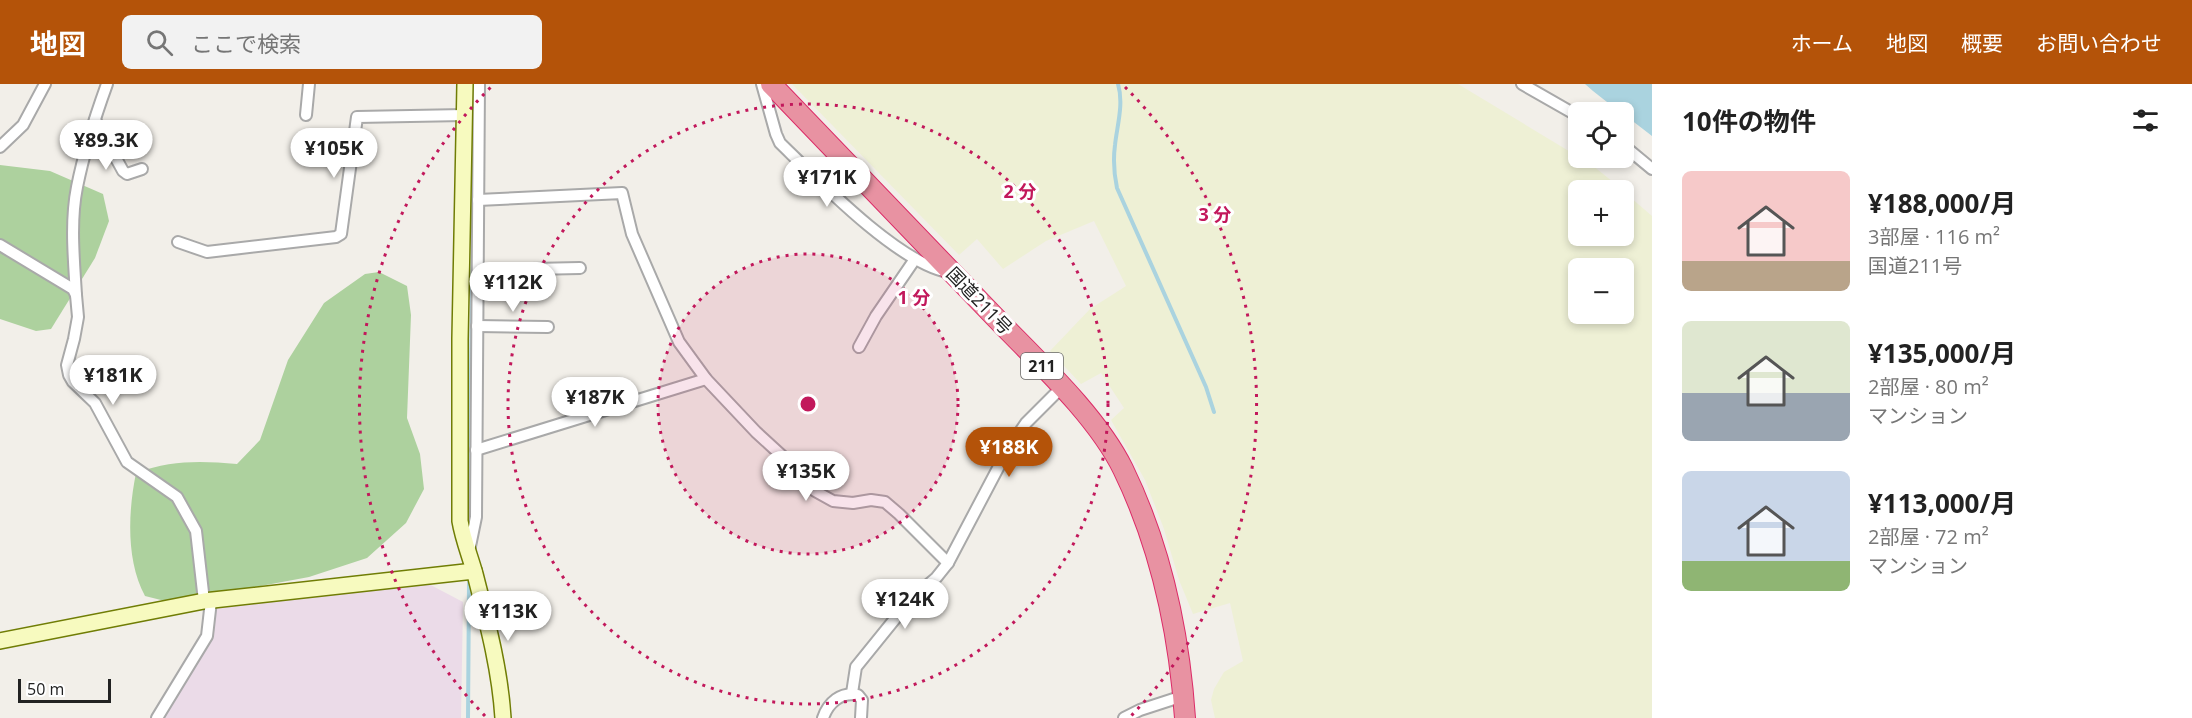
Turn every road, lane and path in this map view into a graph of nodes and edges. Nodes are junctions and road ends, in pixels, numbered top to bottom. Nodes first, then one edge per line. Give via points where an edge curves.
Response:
1 (45, 84) edge
2 (107, 84) edge
3 (309, 84) edge
4 (465, 84) edge
5 (479, 84) edge
6 (762, 84) edge
7 (771, 84) edge
8 (1522, 84) edge
9 (1568, 110) edge
10 (306, 115) dead end
11 (464, 115) junction
12 (95, 120) junction
13 (0, 147) edge
14 (1634, 154) edge
15 (142, 169) dead end
16 (1652, 169) edge
17 (478, 200) junction
18 (178, 242) dead end
19 (0, 245) edge
20 (915, 259) junction
21 (580, 268) dead end
22 (478, 270) junction
23 (953, 273) junction
24 (76, 295) junction
25 (477, 326) junction
26 (548, 327) dead end
27 (859, 347) dead end
28 (706, 379) junction
29 (1062, 387) junction
30 (476, 450) junction
31 (468, 554) junction
32 (948, 563) junction
33 (474, 571) junction
34 (207, 601) junction
35 (0, 640) edge
36 (852, 693) junction
37 (1184, 696) junction
38 (157, 718) edge
39 (502, 718) edge
40 (823, 718) edge
41 (861, 718) edge
42 (1124, 718) edge
43 (1185, 718) edge

1 - 13 street via 23,125
2 - 12 street
3 - 10 street
4 - 11 street
5 - 17 street
6 - 20 street via 780,143 877,232
7 - 23 highway, 国道211号 / 211
8 - 9 street
11 - 18 street via 357,117 340,234 336,237 207,252
11 - 31 street via 460,520
12 - 15 street via 123,171 127,174
12 - 24 street via 76,189
14 - 16 street
17 - 22 street
17 - 28 street via 622,193 632,234 679,342
19 - 24 street via 67,285
20 - 23 street
20 - 27 street
21 - 22 street
22 - 25 street
23 - 29 highway, 国道211号 / 211
24 - 34 street via 78,317 67,365 69,375 95,404 127,462 177,497 196,531
25 - 26 street
25 - 30 street
28 - 30 street
28 - 32 street via 814,491 833,501 885,502
29 - 32 street via 1026,423 1007,451
29 - 37 highway, 国道211号 / 211 via 1102,434 1146,522 1171,606
30 - 31 street via 476,517
31 - 33 street
32 - 36 street via 911,599 856,667
33 - 34 street
33 - 39 street via 497,669
34 - 35 street
34 - 38 street via 207,636
36 - 40 street via 837,697
36 - 41 street via 862,700
37 - 42 street
37 - 43 highway, 国道211号 / 211

